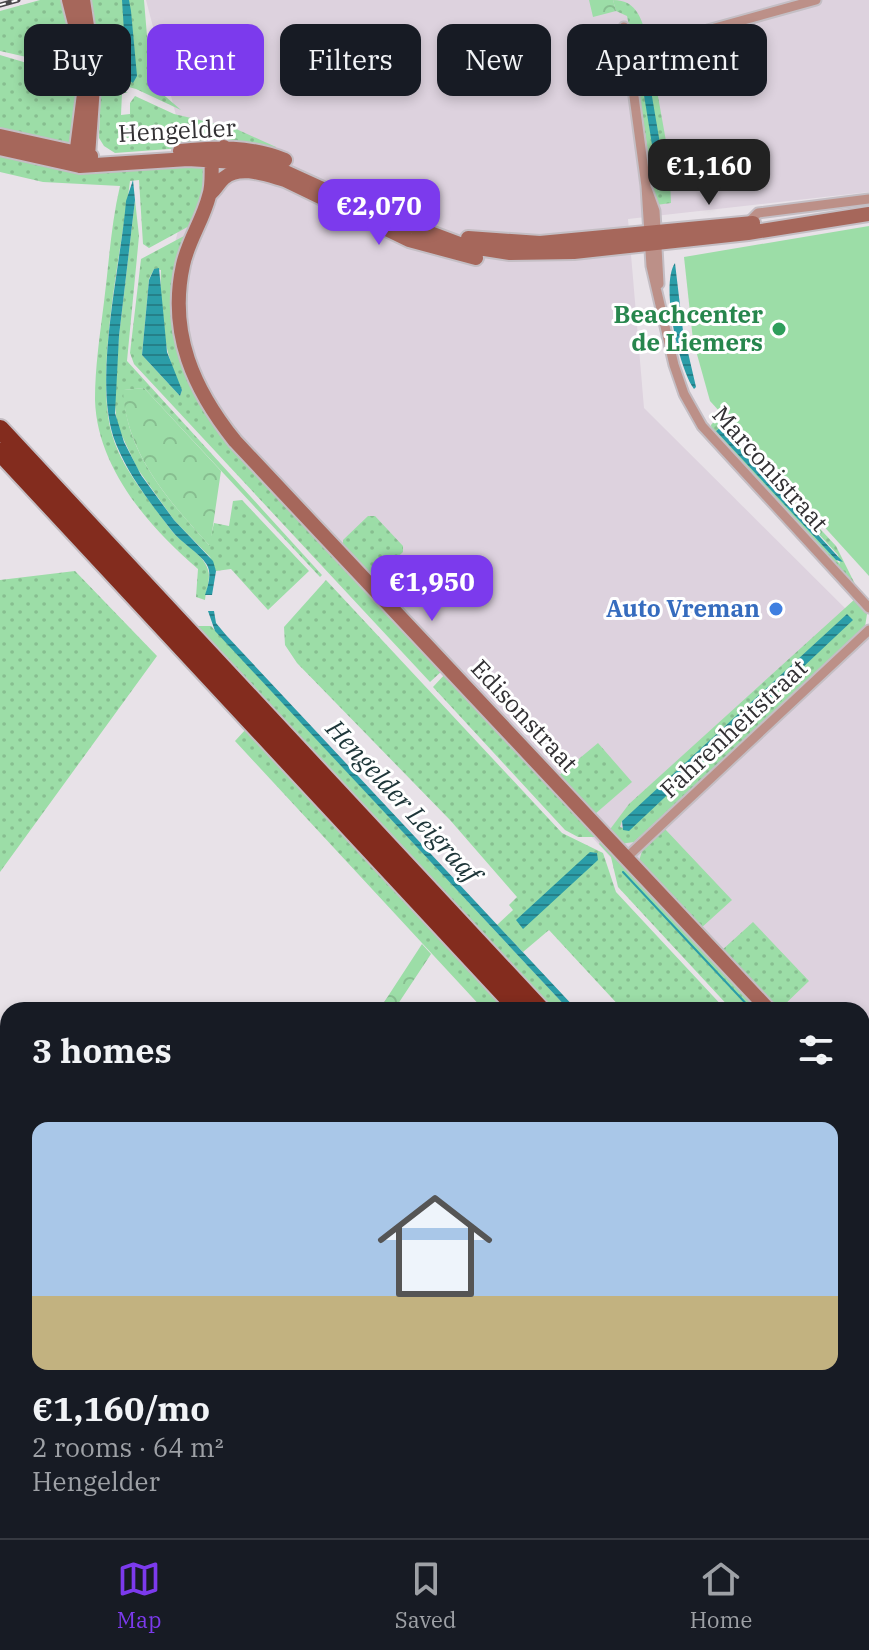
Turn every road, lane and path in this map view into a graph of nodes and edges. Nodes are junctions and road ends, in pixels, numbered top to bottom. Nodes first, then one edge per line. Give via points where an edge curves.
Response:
1 (69, 0) edge
2 (83, 0) edge
3 (816, 0) edge
4 (729, 24) edge
5 (634, 96) edge
6 (0, 136) edge
7 (224, 147) junction
8 (0, 148) edge
9 (82, 159) junction
10 (212, 163) junction
11 (232, 174) junction
12 (211, 193) junction
13 (869, 199) edge
14 (869, 212) edge
15 (391, 215) junction
16 (748, 223) junction
17 (652, 236) junction
18 (448, 237) junction
19 (529, 254) junction
20 (0, 429) edge
21 (0, 452) edge
22 (869, 608) edge
23 (869, 630) edge
24 (626, 858) junction
25 (512, 1002) edge
26 (534, 1002) edge
27 (761, 1002) edge

1 - 9 street via 87,71
2 - 9 street via 94,72
3 - 4 street
5 - 17 street, Marconistraat
6 - 9 street, Hengelder
7 - 9 street, Hengelder
7 - 10 street
7 - 15 street, Hengelder via 280,158
8 - 9 street, Hengelder
9 - 10 street, Hengelder
10 - 11 street, Hengelder
10 - 12 street, Edisonstraat
10 - 15 street, Hengelder via 268,164
11 - 12 street, Hengelder
11 - 19 street, Hengelder via 285,180 440,250 509,262 522,262
12 - 24 street, Edisonstraat via 183,265 179,295 185,354 202,397 235,441
13 - 16 street, Hengelder via 758,213
14 - 16 street, Hengelder
14 - 17 street, Hengelder via 748,233
15 - 18 street, Hengelder
16 - 17 street, Hengelder
17 - 18 street, Hengelder via 527,244
17 - 19 street, Hengelder
17 - 22 street, Marconistraat via 674,365 702,426
18 - 19 street, Hengelder via 486,251
20 - 26 highway
21 - 25 highway
23 - 24 street, Fahrenheitstraat
24 - 27 street, Edisonstraat

